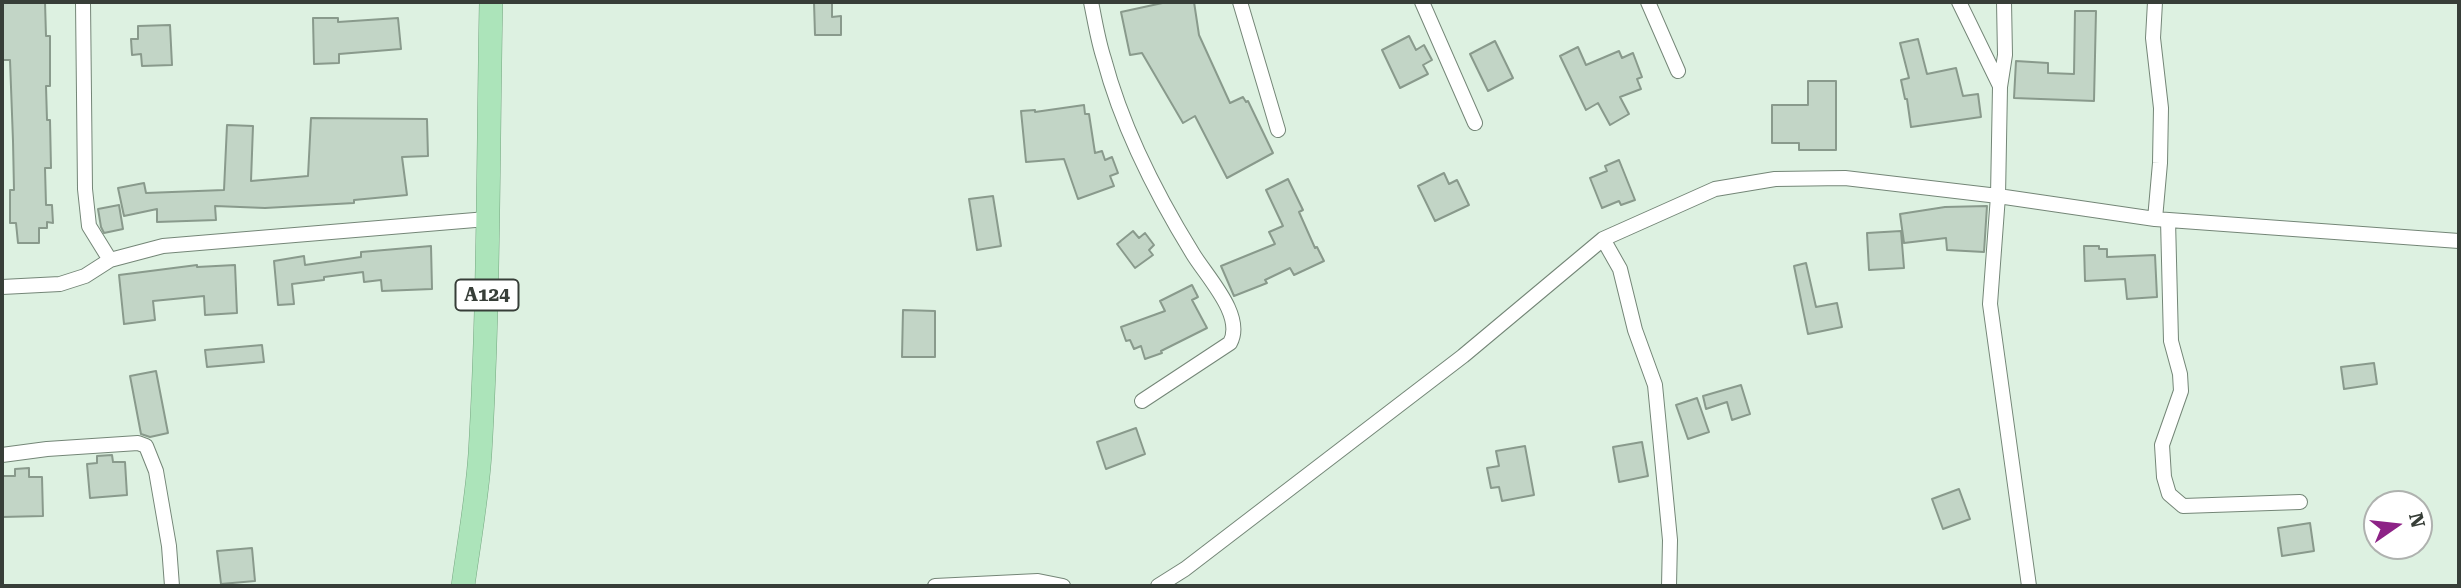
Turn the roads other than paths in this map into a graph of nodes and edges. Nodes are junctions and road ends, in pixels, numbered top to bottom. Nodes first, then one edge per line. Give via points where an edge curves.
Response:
1 (83, 2) edge
2 (491, 2) edge
3 (1091, 2) edge
4 (1240, 2) edge
5 (1422, 2) edge
6 (1648, 2) edge
7 (1959, 2) edge
8 (2004, 2) edge
9 (2155, 2) edge
10 (1678, 71) dead end
11 (2000, 87) junction
12 (1475, 123) dead end
13 (1278, 130) dead end
14 (1998, 196) junction
15 (486, 219) junction
16 (2161, 219) junction
17 (1603, 239) junction
18 (2459, 241) edge
19 (110, 260) junction
20 (2, 287) edge
21 (1142, 401) dead end
22 (2, 455) edge
23 (2300, 502) dead end
24 (172, 586) edge
25 (463, 586) edge
26 (934, 586) edge
27 (1063, 586) edge
28 (1158, 586) edge
29 (1669, 586) edge
30 (2029, 586) edge

1 - 19 street via 85,190 89,226
2 - 15 highway, A124
3 - 21 street via 1104,60 1140,153 1235,328 1230,343
4 - 13 street
5 - 12 street
6 - 10 street
7 - 11 street
8 - 11 street
9 - 16 street
11 - 14 street
14 - 16 street
14 - 17 street via 1845,178 1776,179 1715,188
14 - 30 street via 1990,304
15 - 19 street via 163,246
15 - 25 highway, A124 via 480,458
16 - 18 street
16 - 23 street via 2171,341 2181,391 2162,446 2169,494 2183,506
17 - 28 street via 1463,356
17 - 29 street via 1620,269 1655,385 1670,540
19 - 20 street via 85,276 60,284
22 - 24 street via 146,446 156,471
26 - 27 street via 1038,581

